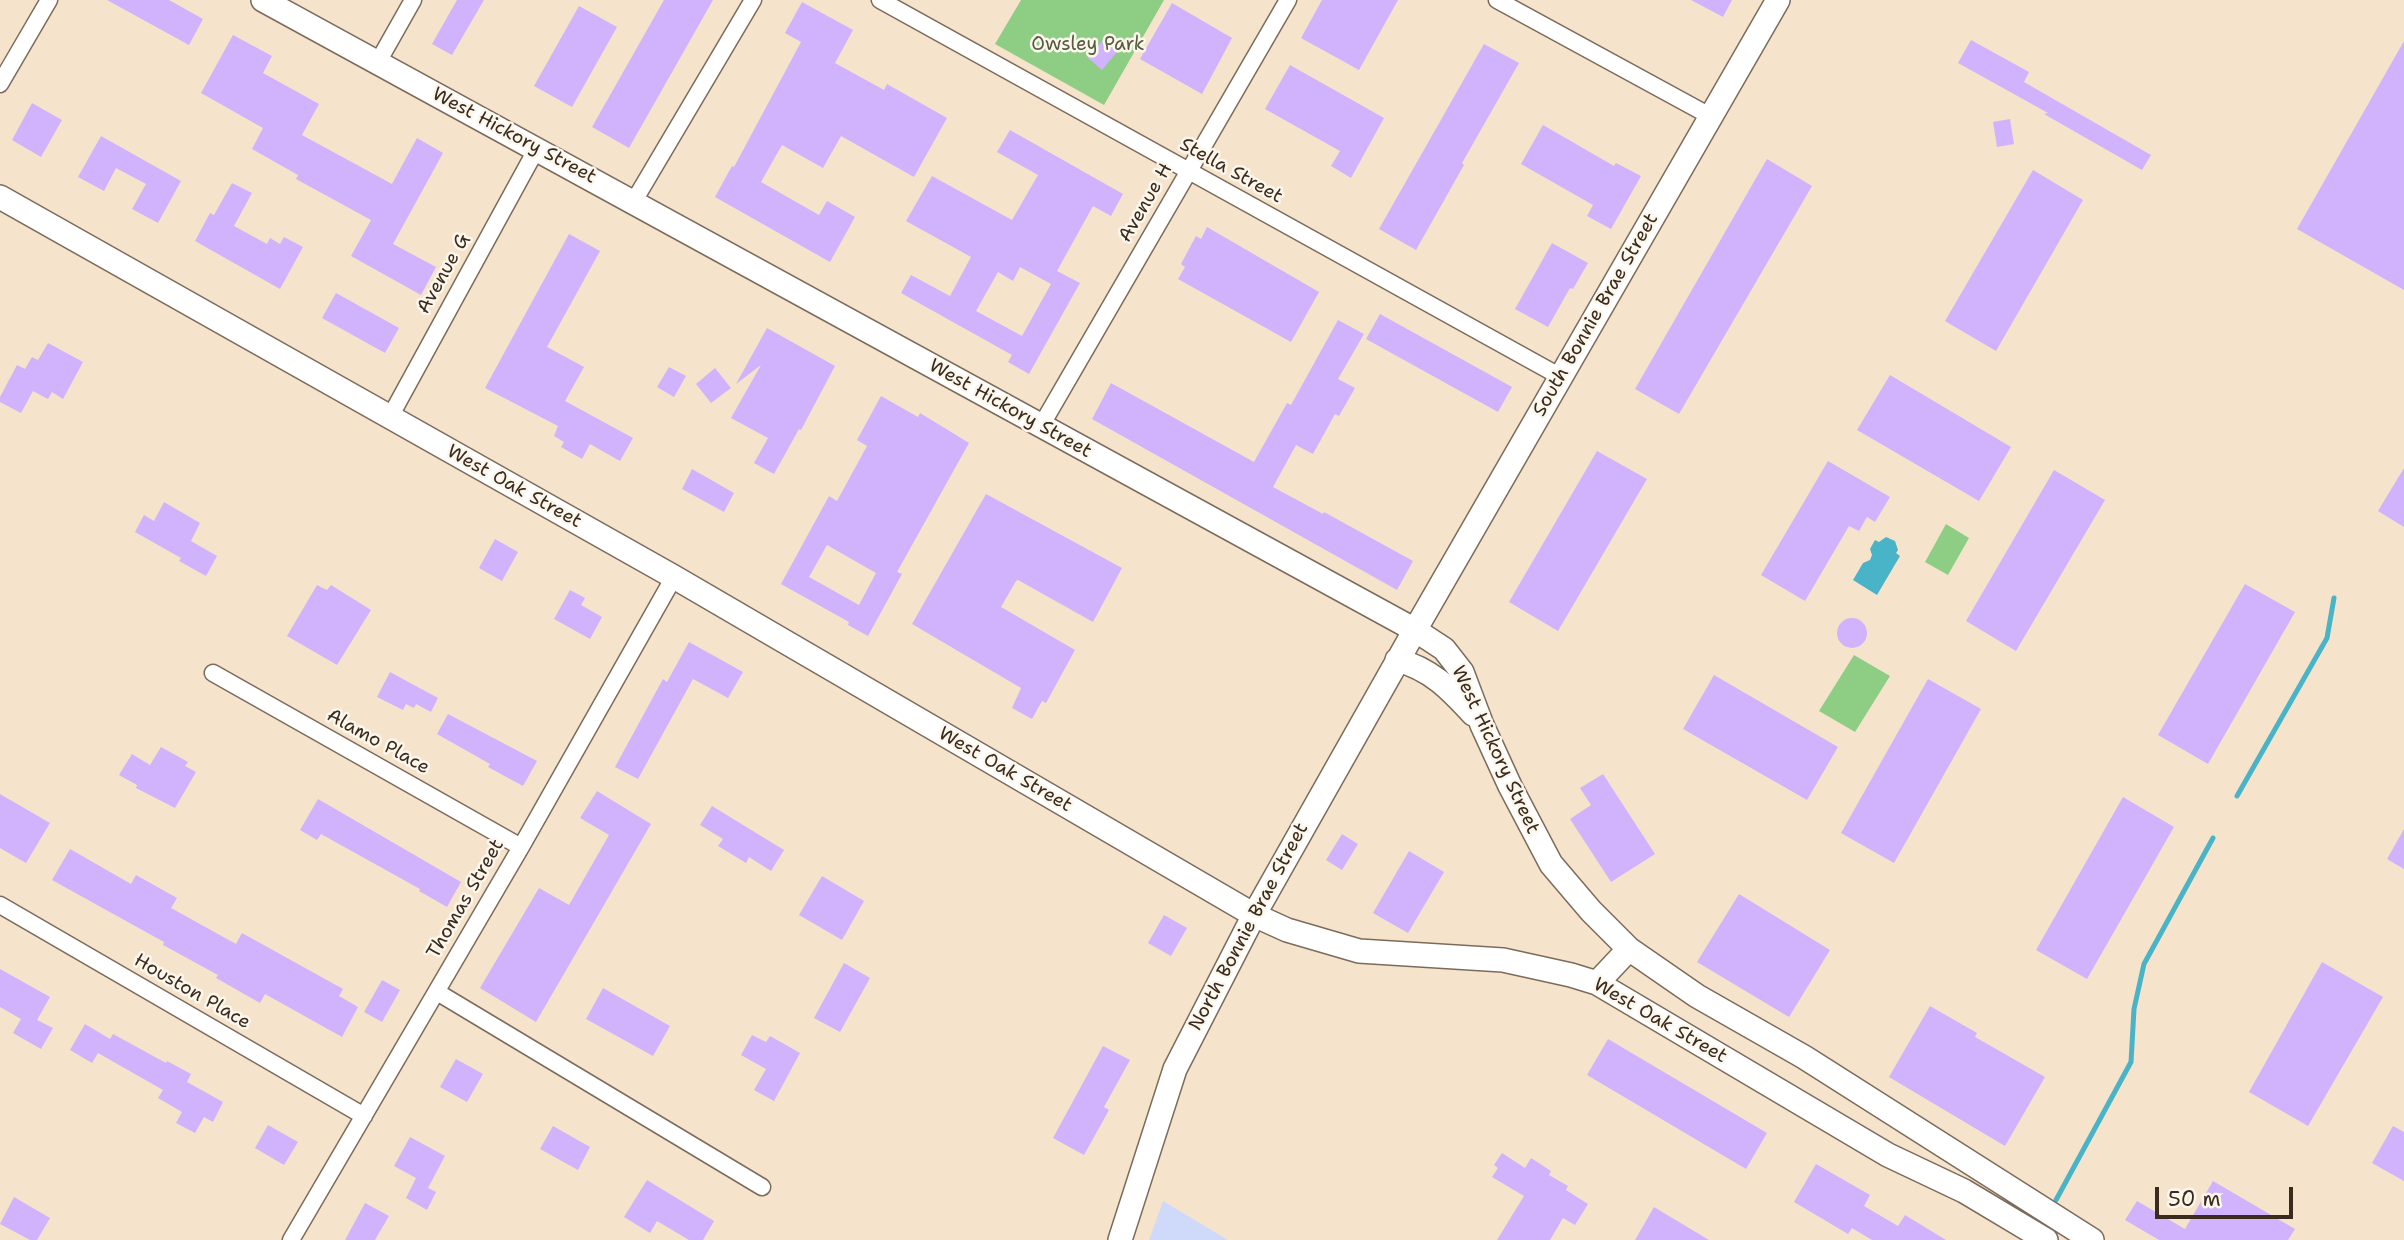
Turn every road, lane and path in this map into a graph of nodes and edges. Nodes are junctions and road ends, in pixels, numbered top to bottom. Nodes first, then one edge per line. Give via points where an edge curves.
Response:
1 (49, 0) edge
2 (264, 0) edge
3 (413, 0) edge
4 (753, 0) edge
5 (880, 0) edge
6 (1288, 0) edge
7 (1497, 0) edge
8 (1778, 0) edge
9 (378, 62) junction
10 (0, 84) edge
11 (1710, 116) junction
12 (536, 150) junction
13 (1189, 171) junction
14 (0, 197) edge
15 (634, 201) junction
16 (1561, 377) junction
17 (390, 417) junction
18 (1041, 426) junction
19 (674, 577) junction
20 (1415, 630) junction
21 (1397, 660) junction
22 (214, 673) dead end
23 (1482, 725) junction
24 (521, 847) junction
25 (0, 905) edge
26 (1254, 915) junction
27 (1629, 949) junction
28 (1597, 983) junction
29 (437, 992) junction
30 (364, 1116) junction
31 (762, 1187) dead end
32 (290, 1240) edge
33 (1120, 1240) edge
34 (2046, 1240) edge
35 (2092, 1240) edge

1 - 10 street
2 - 9 main road, West Hickory Street
3 - 9 street
4 - 15 street
5 - 13 street, Stella Street
6 - 13 street, Avenue H
7 - 11 street
8 - 11 main road, South Bonnie Brae Street
9 - 12 main road, West Hickory Street
11 - 16 main road, South Bonnie Brae Street
12 - 15 main road, West Hickory Street
12 - 17 street, Avenue G
13 - 16 street, Stella Street
13 - 18 street, Avenue H
14 - 17 main road, West Oak Street
15 - 18 main road, West Hickory Street
16 - 20 main road, South Bonnie Brae Street
17 - 19 main road, West Oak Street
18 - 20 main road, West Hickory Street
19 - 24 street, Thomas Street
19 - 26 main road, West Oak Street
20 - 21 main road, North Bonnie Brae Street
20 - 23 main road, West Hickory Street via 1444,649 1462,672
21 - 23 main road via 1436,676
21 - 26 main road, North Bonnie Brae Street
22 - 24 street, Alamo Place
23 - 27 main road, West Hickory Street via 1551,864
24 - 29 street, Thomas Street
25 - 30 street, Houston Place
26 - 28 main road, West Oak Street via 1359,951 1503,960
26 - 33 main road, North Bonnie Brae Street via 1175,1069
27 - 28 main road
27 - 35 main road via 1697,996 1804,1057
28 - 34 main road, West Oak Street via 1888,1155 1964,1191
29 - 30 street, Thomas Street
29 - 31 street
30 - 32 street, Thomas Street

